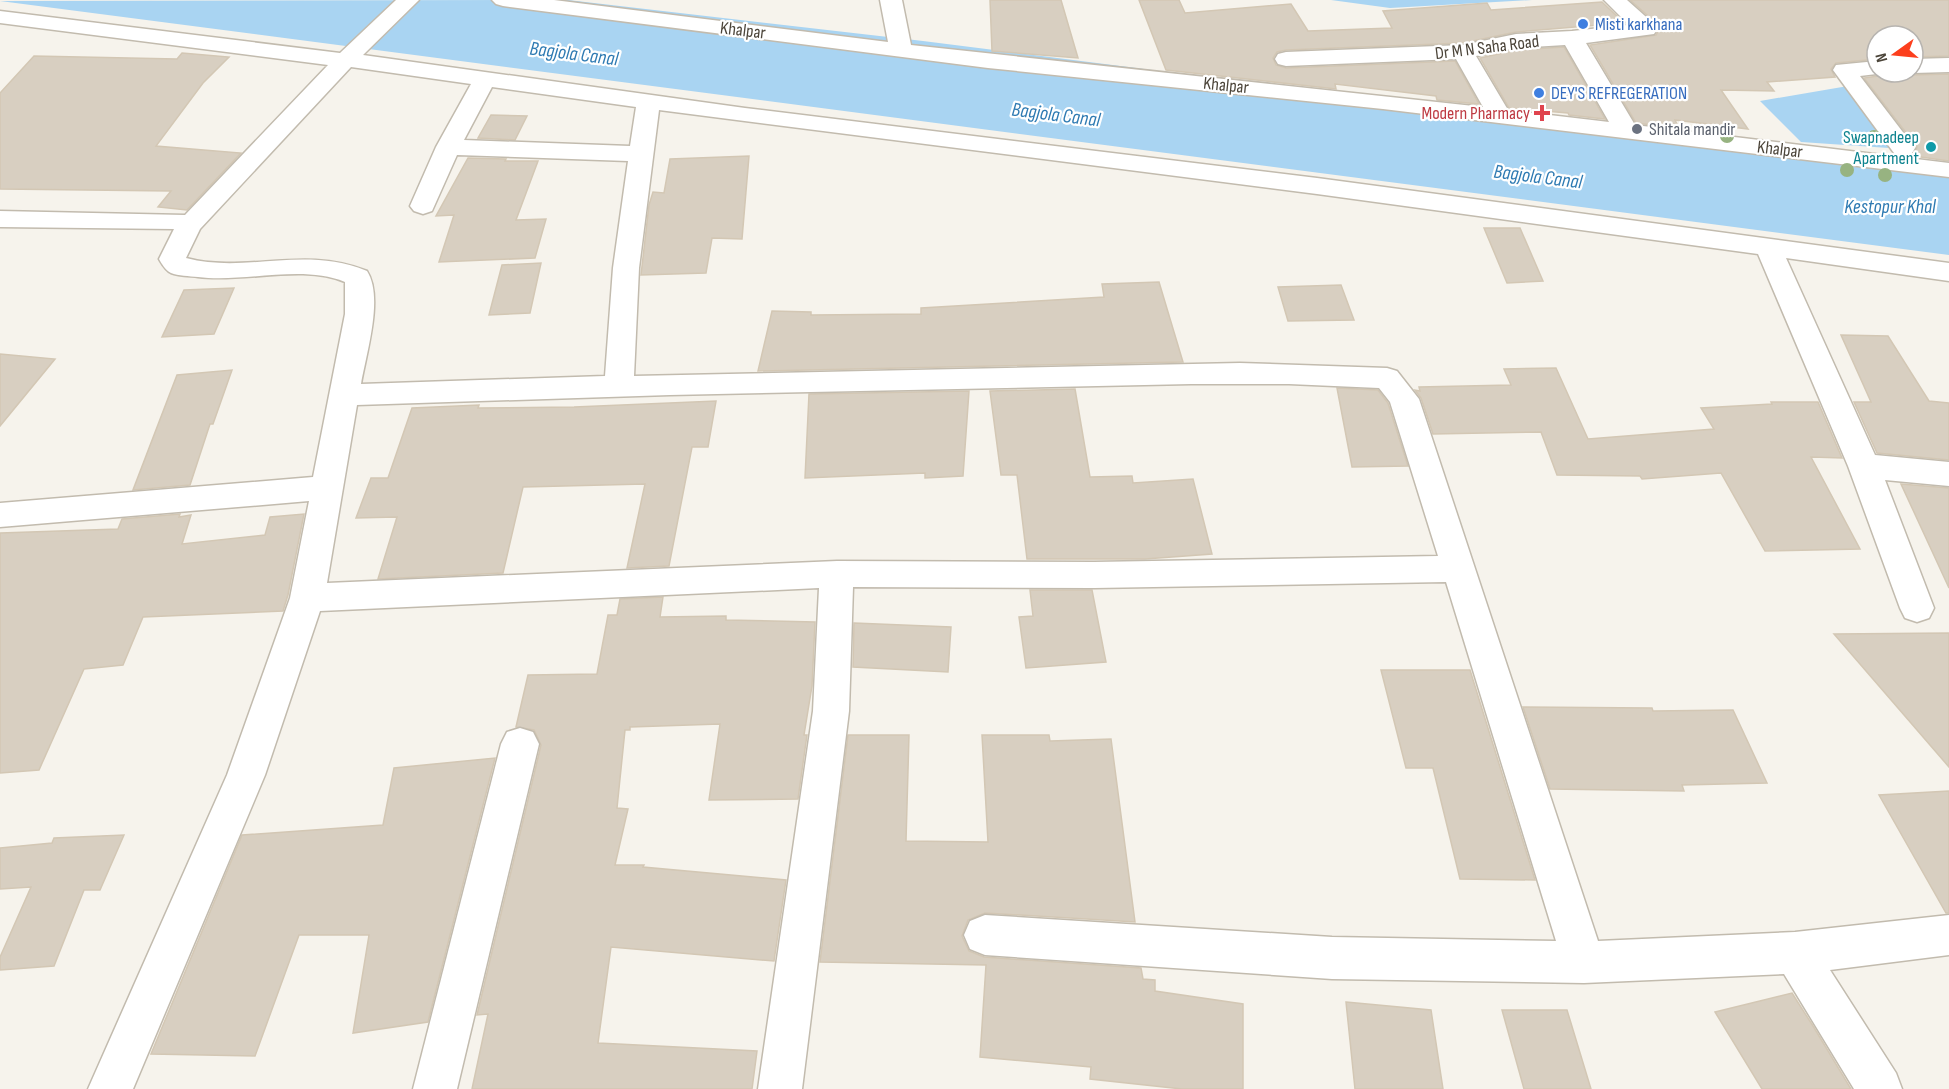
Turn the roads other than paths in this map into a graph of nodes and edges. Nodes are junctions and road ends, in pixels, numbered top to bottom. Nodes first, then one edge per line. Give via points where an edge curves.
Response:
1 (408, 0) edge
2 (503, 0) edge
3 (891, 0) edge
4 (1615, 0) edge
5 (0, 17) edge
6 (1572, 38) junction
7 (901, 50) junction
8 (1463, 52) junction
9 (1286, 59) dead end
10 (345, 60) junction
11 (1949, 65) edge
12 (1925, 66) edge
13 (1865, 69) edge
14 (485, 79) junction
15 (648, 102) junction
16 (1500, 116) junction
17 (1626, 130) junction
18 (448, 147) junction
19 (1903, 148) dead end
20 (642, 154) junction
21 (1949, 170) edge
22 (423, 206) dead end
23 (0, 219) edge
24 (189, 226) junction
25 (1768, 247) junction
26 (1949, 272) edge
27 (619, 385) junction
28 (345, 395) junction
29 (1864, 466) junction
30 (1949, 474) edge
31 (326, 488) junction
32 (0, 515) edge
33 (1456, 569) junction
34 (837, 574) junction
35 (307, 598) junction
36 (1917, 608) dead end
37 (520, 744) dead end
38 (985, 935) dead end
39 (1949, 935) edge
40 (1795, 953) junction
41 (1584, 962) junction
42 (110, 1089) edge
43 (435, 1089) edge
44 (780, 1089) edge
45 (1880, 1089) edge

1 - 10 street
2 - 7 street, Khalpar
3 - 7 street
4 - 6 street, Dr M N Saha Road via 1646,29
5 - 10 street
6 - 8 street, Dr M N Saha Road via 1516,41
6 - 17 street
7 - 16 street, Khalpar
8 - 9 street, Dr M N Saha Road
8 - 16 street
10 - 14 street
10 - 24 street
11 - 12 street
13 - 19 street via 1844,70
14 - 15 street
14 - 18 street
15 - 20 street
15 - 25 street
16 - 17 street, Khalpar
17 - 21 street, Khalpar
18 - 20 street
18 - 22 street
20 - 27 street via 626,268
23 - 24 street via 178,220
24 - 28 street via 172,259 178,266 204,270 344,270 357,277 359,314
25 - 26 street
25 - 29 street
27 - 28 street
27 - 33 street via 1164,375 1387,378 1404,399
28 - 31 street
29 - 30 street
29 - 36 street
31 - 32 street
31 - 35 street
33 - 34 street
33 - 41 street
34 - 35 street
34 - 44 street via 831,711
35 - 42 street via 246,775
37 - 43 street
38 - 41 street via 1332,958
39 - 40 street
40 - 41 street
40 - 45 street

